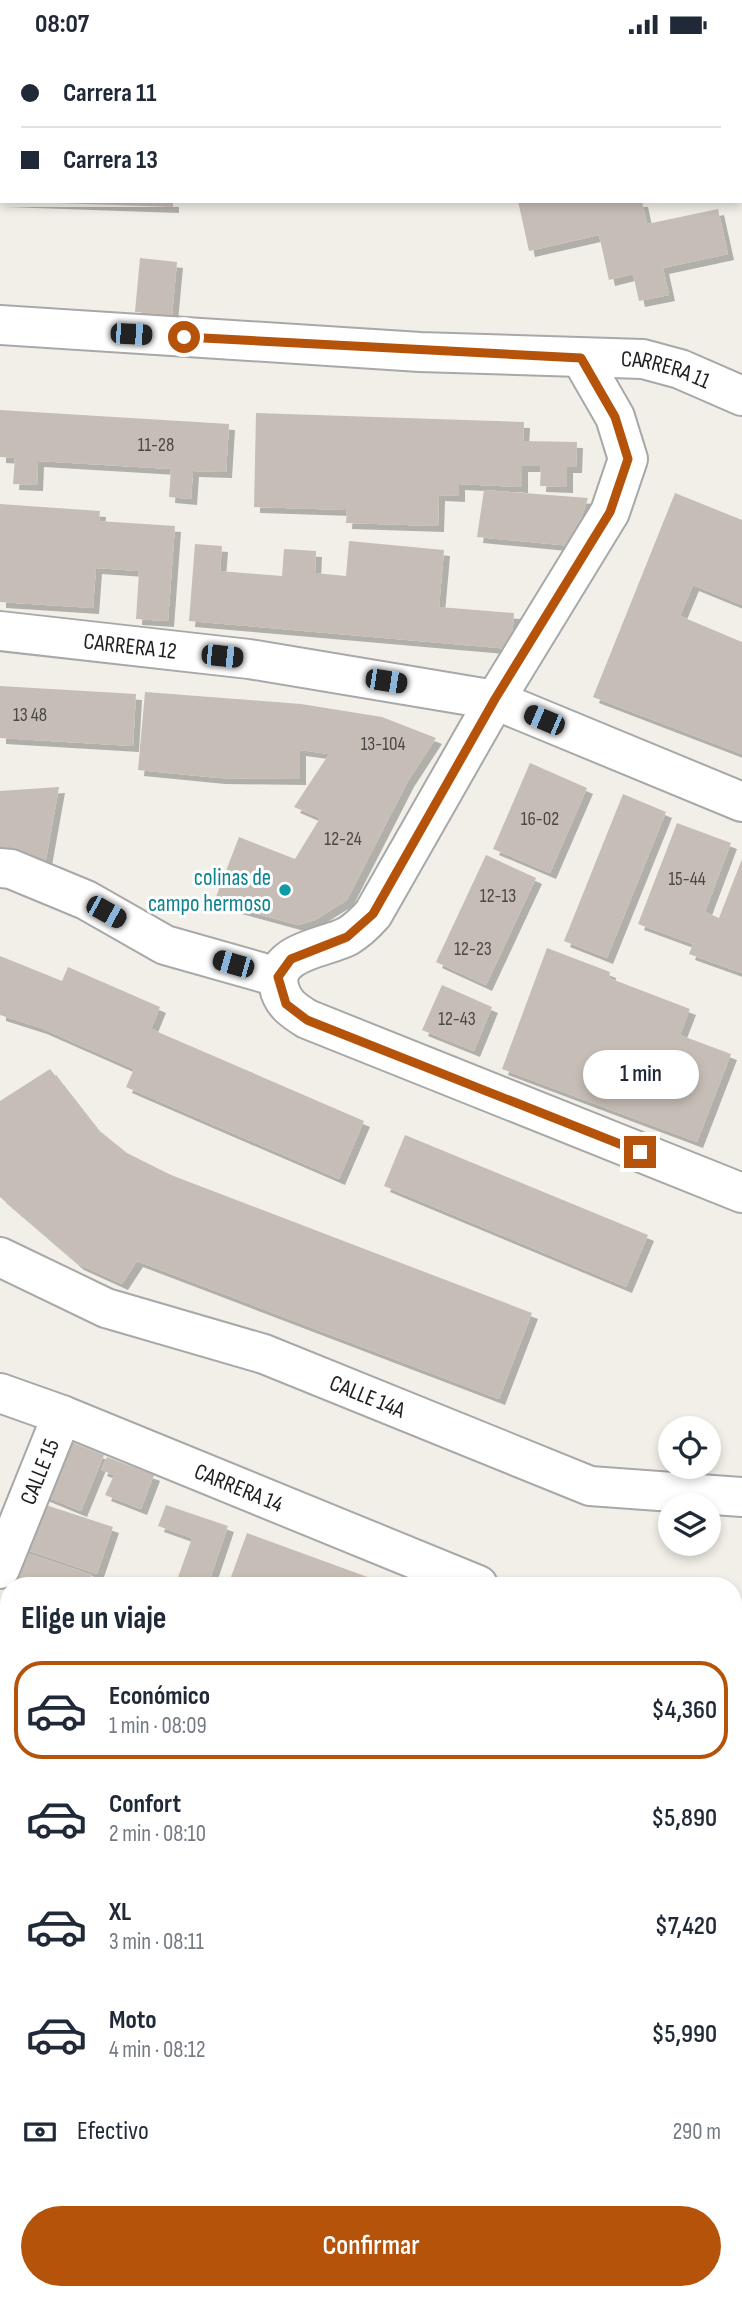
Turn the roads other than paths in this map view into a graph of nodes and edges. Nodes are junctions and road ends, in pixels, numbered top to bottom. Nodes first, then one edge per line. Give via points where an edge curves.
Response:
1 (0, 325) edge
2 (581, 358) junction
3 (742, 395) edge
4 (0, 631) edge
5 (495, 699) junction
6 (742, 802) edge
7 (0, 868) edge
8 (278, 977) junction
9 (742, 1193) edge
10 (0, 1257) edge
11 (0, 1393) edge
12 (62, 1415) junction
13 (742, 1497) edge
14 (0, 1569) edge
15 (408, 1573) edge
16 (431, 1577) edge

1 - 2 street, CARRERA 11
2 - 3 street, CARRERA 11 via 643,359
2 - 5 street via 615,417 628,459 610,512
4 - 5 street, CARRERA 12 via 249,659
5 - 6 street, CARRERA 12
5 - 8 street via 373,914 347,937 291,959
7 - 8 street via 86,900 165,945
8 - 9 street via 286,1004 307,1020
10 - 13 street, CALLE 14A via 106,1308 264,1354 590,1486
11 - 12 street, CARRERA 14
12 - 14 street, CALLE 15
12 - 15 street, CARRERA 14
15 - 16 street, CARRERA 14

